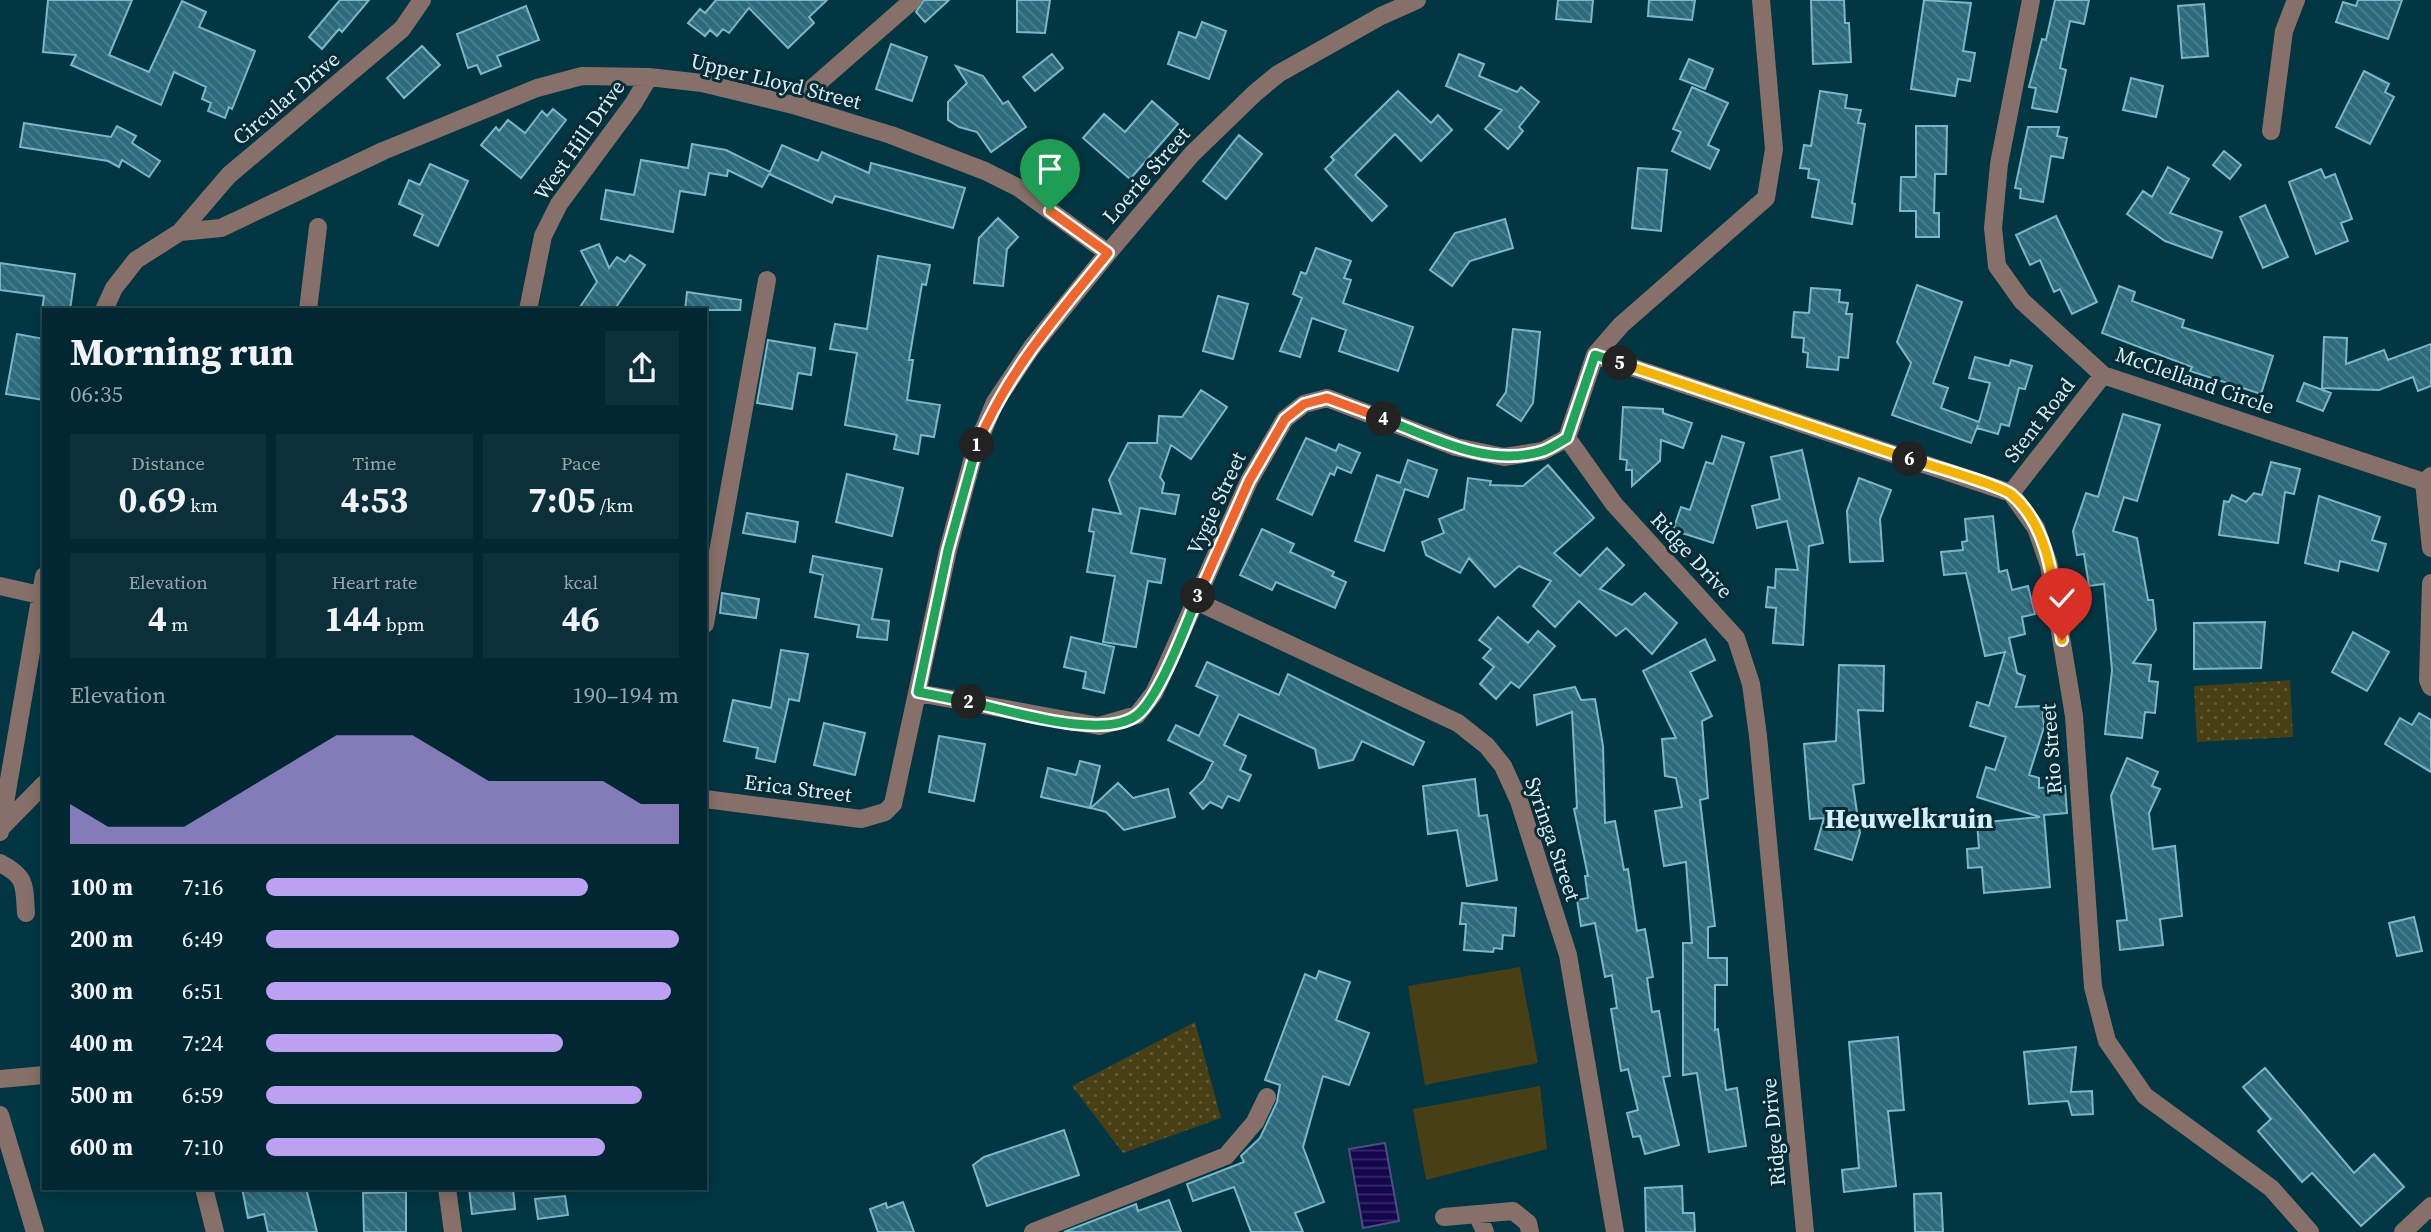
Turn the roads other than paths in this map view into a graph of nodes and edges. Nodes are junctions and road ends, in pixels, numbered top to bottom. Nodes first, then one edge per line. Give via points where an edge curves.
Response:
1 (422, 0) edge
2 (913, 0) edge
3 (1417, 0) edge
4 (1761, 0) edge
5 (2031, 0) edge
6 (2296, 0) edge
7 (649, 77) junction
8 (793, 104) junction
9 (2271, 131) dead end
10 (318, 227) dead end
11 (180, 232) junction
12 (1108, 253) junction
13 (767, 281) dead end
14 (105, 308) edge
15 (308, 308) edge
16 (528, 308) edge
17 (1595, 355) junction
18 (2103, 375) junction
19 (1567, 438) junction
20 (2428, 479) edge
21 (2011, 493) junction
22 (2431, 548) edge
23 (2431, 583) edge
24 (0, 586) edge
25 (42, 596) edge
26 (1196, 601) junction
27 (707, 613) edge
28 (2431, 687) edge
29 (918, 692) junction
30 (42, 786) edge
31 (707, 799) edge
32 (0, 830) edge
33 (0, 863) edge
34 (26, 913) dead end
35 (42, 1075) edge
36 (0, 1079) edge
37 (1266, 1097) dead end
38 (0, 1115) edge
39 (204, 1190) edge
40 (447, 1190) edge
41 (2431, 1206) edge
42 (1476, 1214) junction
43 (1444, 1217) dead end
44 (35, 1232) edge
45 (215, 1232) edge
46 (453, 1232) edge
47 (1032, 1232) edge
48 (1485, 1232) edge
49 (1530, 1232) edge
50 (1615, 1232) edge
51 (1805, 1232) edge
52 (2310, 1232) edge
53 (2403, 1232) edge

1 - 11 street, Circular Drive via 402,29 229,175
2 - 8 street
3 - 12 street, Loerie Street via 1278,74 1192,154
4 - 17 street via 1774,149 1766,198 1639,309
5 - 18 street, McClelland Circle via 1999,164 1994,252 1997,266 2022,301
6 - 9 street via 2284,31
7 - 8 street, Upper Lloyd Street via 702,83
7 - 11 street, Upper Lloyd Street via 582,76 537,88 383,151 221,228
7 - 16 street, West Hill Drive via 559,204 544,236
8 - 12 street, Upper Lloyd Street via 985,171 1019,188
10 - 15 street
11 - 14 street via 136,260
12 - 29 street, Loerie Street via 995,401 961,500
13 - 27 street
17 - 19 street
17 - 21 street
18 - 20 street, McClelland Circle
18 - 21 street, Stent Road
19 - 26 street, Vygie Street via 1543,451 1504,457 1456,447 1327,398 1304,404 1285,419 1249,481
19 - 51 street, Ridge Drive via 1614,504 1729,629 1744,656 1758,736
20 - 22 street
21 - 52 street, Rio Street via 2036,528 2049,565 2074,716 2093,987 2106,1041 2145,1096 2271,1188
23 - 28 street
24 - 25 street
25 - 32 street
26 - 29 street, Vygie Street via 1154,693 1137,715 1121,722 1085,724
26 - 50 street, Syringa Street via 1458,723 1503,766 1519,801 1569,955
29 - 31 street, Erica Street via 898,786 893,804 885,812 861,819
30 - 32 street
33 - 34 street via 24,882
35 - 36 street
37 - 47 street via 1255,1122 1226,1156
38 - 44 street
39 - 45 street
40 - 46 street
41 - 53 street
42 - 43 street
42 - 48 street
42 - 49 street via 1513,1212 1528,1223

